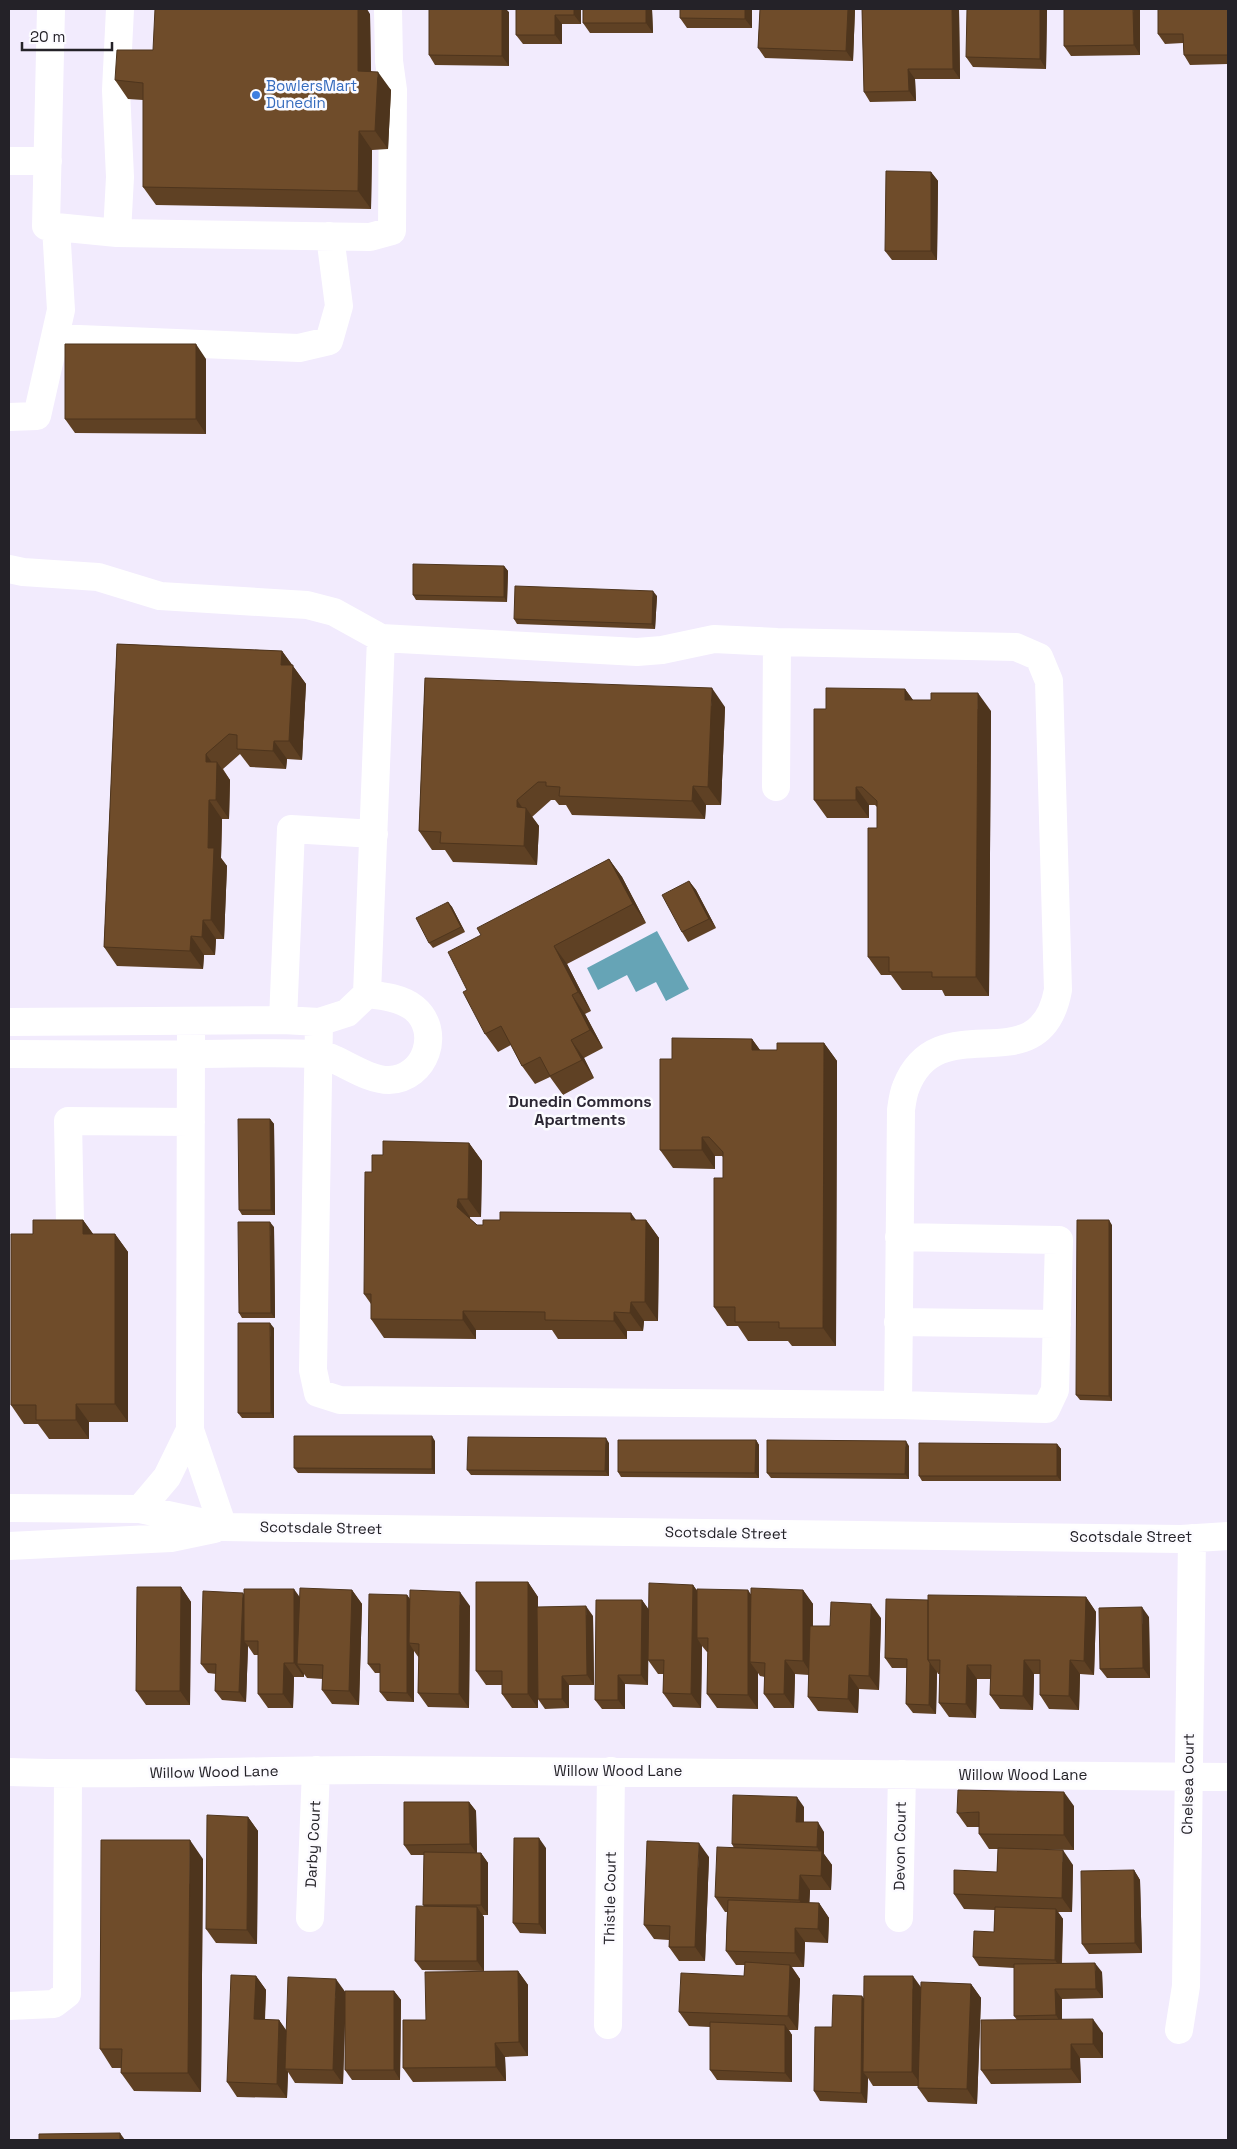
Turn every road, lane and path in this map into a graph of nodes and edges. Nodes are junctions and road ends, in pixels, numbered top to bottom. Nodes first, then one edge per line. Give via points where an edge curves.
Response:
1 (50, 9) edge
2 (120, 9) edge
3 (388, 9) edge
4 (9, 161) edge
5 (48, 161) junction
6 (56, 227) junction
7 (117, 233) junction
8 (330, 236) junction
9 (55, 338) junction
10 (9, 417) edge
11 (9, 569) edge
12 (381, 638) junction
13 (778, 642) junction
14 (776, 787) dead end
15 (374, 834) junction
16 (367, 994) junction
17 (283, 1020) junction
18 (9, 1022) edge
19 (191, 1022) junction
20 (319, 1022) junction
21 (9, 1054) edge
22 (191, 1054) junction
23 (318, 1054) junction
24 (191, 1122) junction
25 (70, 1223) edge
26 (899, 1237) junction
27 (898, 1322) junction
28 (1057, 1324) junction
29 (898, 1405) junction
30 (190, 1430) junction
31 (9, 1508) edge
32 (140, 1509) junction
33 (223, 1527) junction
34 (1228, 1536) edge
35 (1192, 1538) junction
36 (9, 1546) edge
37 (316, 1770) junction
38 (611, 1771) junction
39 (9, 1772) edge
40 (68, 1774) junction
41 (902, 1774) junction
42 (1188, 1776) junction
43 (1228, 1777) edge
44 (310, 1918) dead end
45 (899, 1918) dead end
46 (9, 2006) edge
47 (608, 2025) dead end
48 (1179, 2030) dead end

1 - 5 street
2 - 7 street via 116,90 120,177
3 - 8 street via 393,90 392,231 370,237
4 - 5 street
5 - 6 street via 46,226
6 - 7 street
6 - 9 street via 61,310
7 - 8 street
8 - 9 street via 339,306 329,341 300,348
9 - 10 street via 37,416
11 - 12 street via 98,577 160,596 307,605 334,612
12 - 13 street via 637,652 714,639
12 - 15 street
13 - 14 street
13 - 26 street via 1016,647 1039,657 1049,681 1058,990 1055,1009 1030,1037 1008,1043 952,1045 934,1053 917,1068 906,1087 901,1110
15 - 16 street
15 - 17 street via 291,829
16 - 20 street via 347,1013
16 - 23 street via 399,1001 413,1008 425,1022 429,1036 427,1052 420,1066 408,1075 390,1080 370,1076
17 - 19 street
17 - 20 street
18 - 19 street
19 - 22 street
20 - 23 street
21 - 22 street
22 - 23 street
22 - 24 street
23 - 29 street via 313,1370 318,1393 340,1400
24 - 25 street via 68,1121
24 - 30 street
26 - 27 street
26 - 28 street via 1059,1240
27 - 28 street
27 - 29 street
28 - 29 street via 1055,1390 1046,1409
30 - 32 street via 167,1477
30 - 33 street
31 - 32 street, Scotsdale Street
32 - 33 street, Scotsdale Street
33 - 35 street, Scotsdale Street
33 - 36 street, Scotsdale Street via 171,1538
34 - 35 street, Scotsdale Street
35 - 42 street, Chelsea Court
37 - 38 street, Willow Wood Lane
37 - 40 street, Willow Wood Lane
37 - 44 street, Darby Court
38 - 41 street, Willow Wood Lane
38 - 47 street, Thistle Court
39 - 40 street, Willow Wood Lane
40 - 46 street via 67,1994 54,2004
41 - 42 street, Willow Wood Lane
41 - 45 street, Devon Court
42 - 43 street, Willow Wood Lane
42 - 48 street, Chelsea Court via 1186,1986

